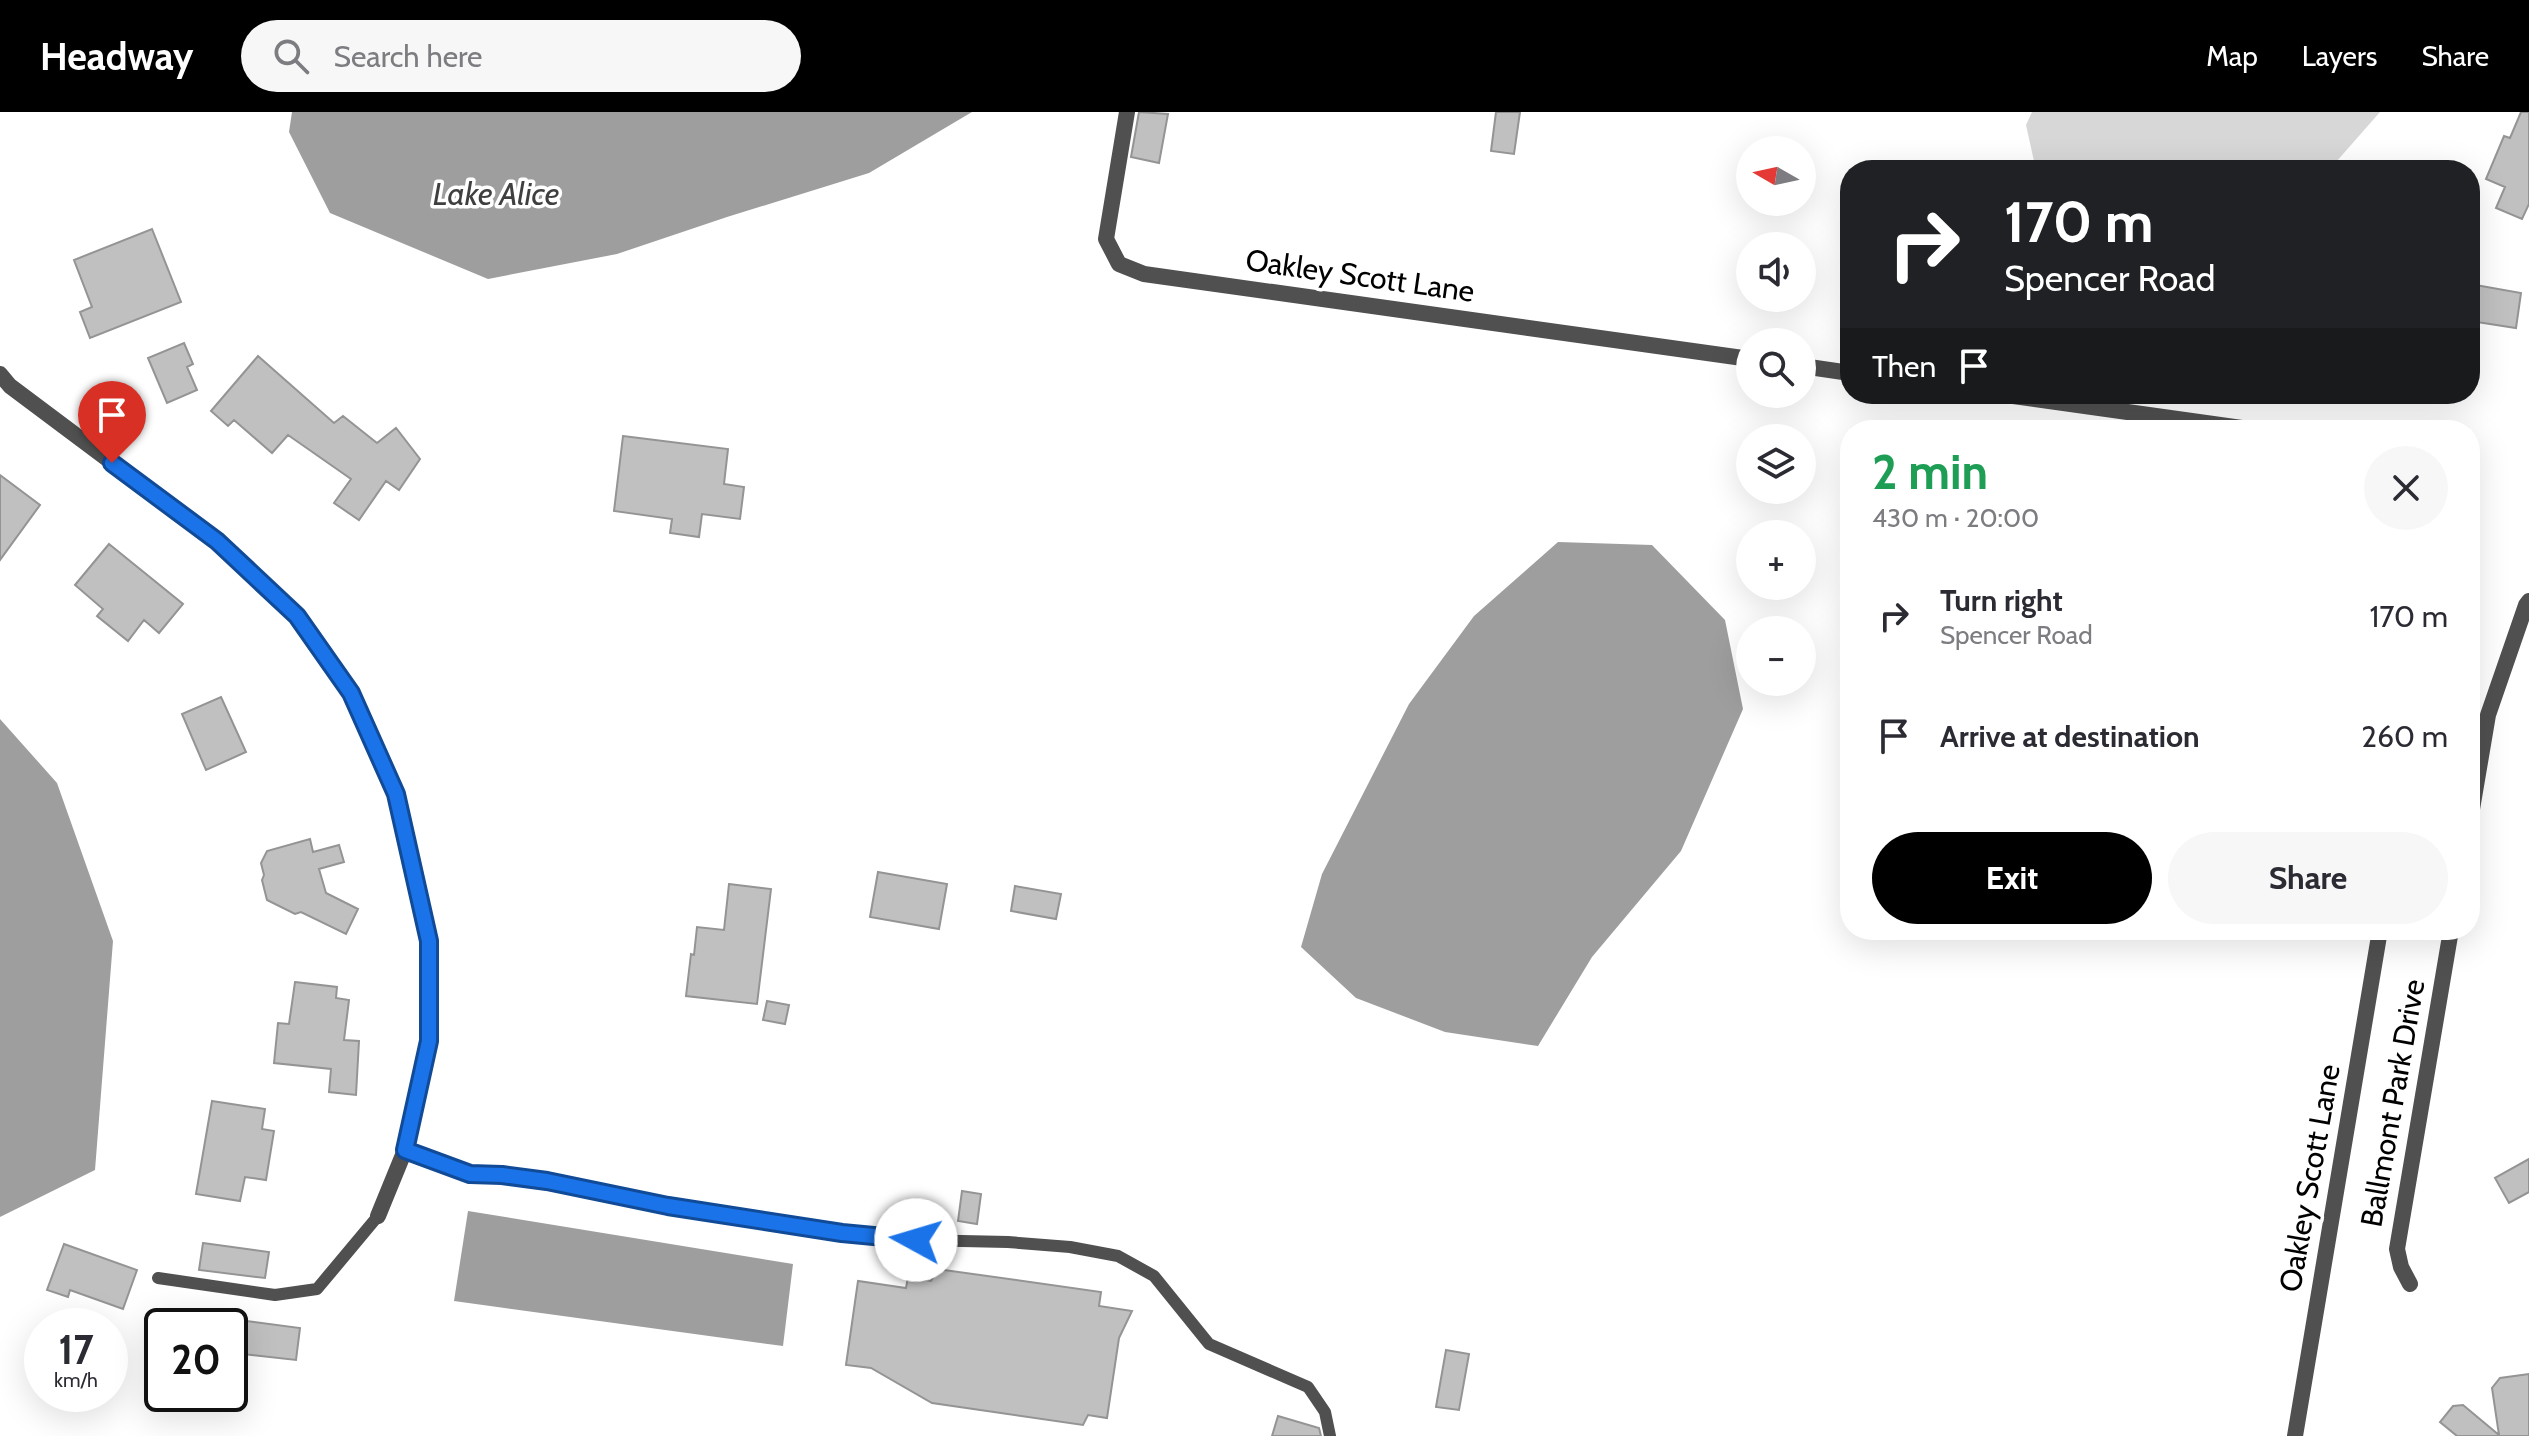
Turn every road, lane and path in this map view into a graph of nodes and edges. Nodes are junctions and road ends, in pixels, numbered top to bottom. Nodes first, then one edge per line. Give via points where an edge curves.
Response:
1 (1127, 112) edge
2 (1736, 357) edge
3 (1816, 368) edge
4 (1840, 372) edge
5 (0, 374) edge
6 (2070, 404) edge
7 (2185, 420) edge
8 (2529, 601) edge
9 (2480, 762) edge
10 (2378, 940) edge
11 (2449, 940) edge
12 (405, 1150) junction
13 (378, 1216) joint
14 (158, 1278) dead end
15 (2410, 1284) dead end
16 (1330, 1436) edge
17 (2295, 1436) edge

1 - 2 street, Oakley Scott Lane via 1106,239 1119,264 1131,269
3 - 4 street
5 - 12 street via 217,541 297,616 351,693 396,794 429,941 429,1041
6 - 7 street
8 - 9 street via 2488,715
10 - 17 street, Oakley Scott Lane
11 - 15 street, Ballmont Park Drive via 2397,1249
12 - 13 street
12 - 16 lane via 470,1174 569,1184 668,1206 842,1233 1070,1247 1118,1256 1154,1276 1209,1344 1308,1387 1325,1412
13 - 14 lane via 317,1289 275,1295

